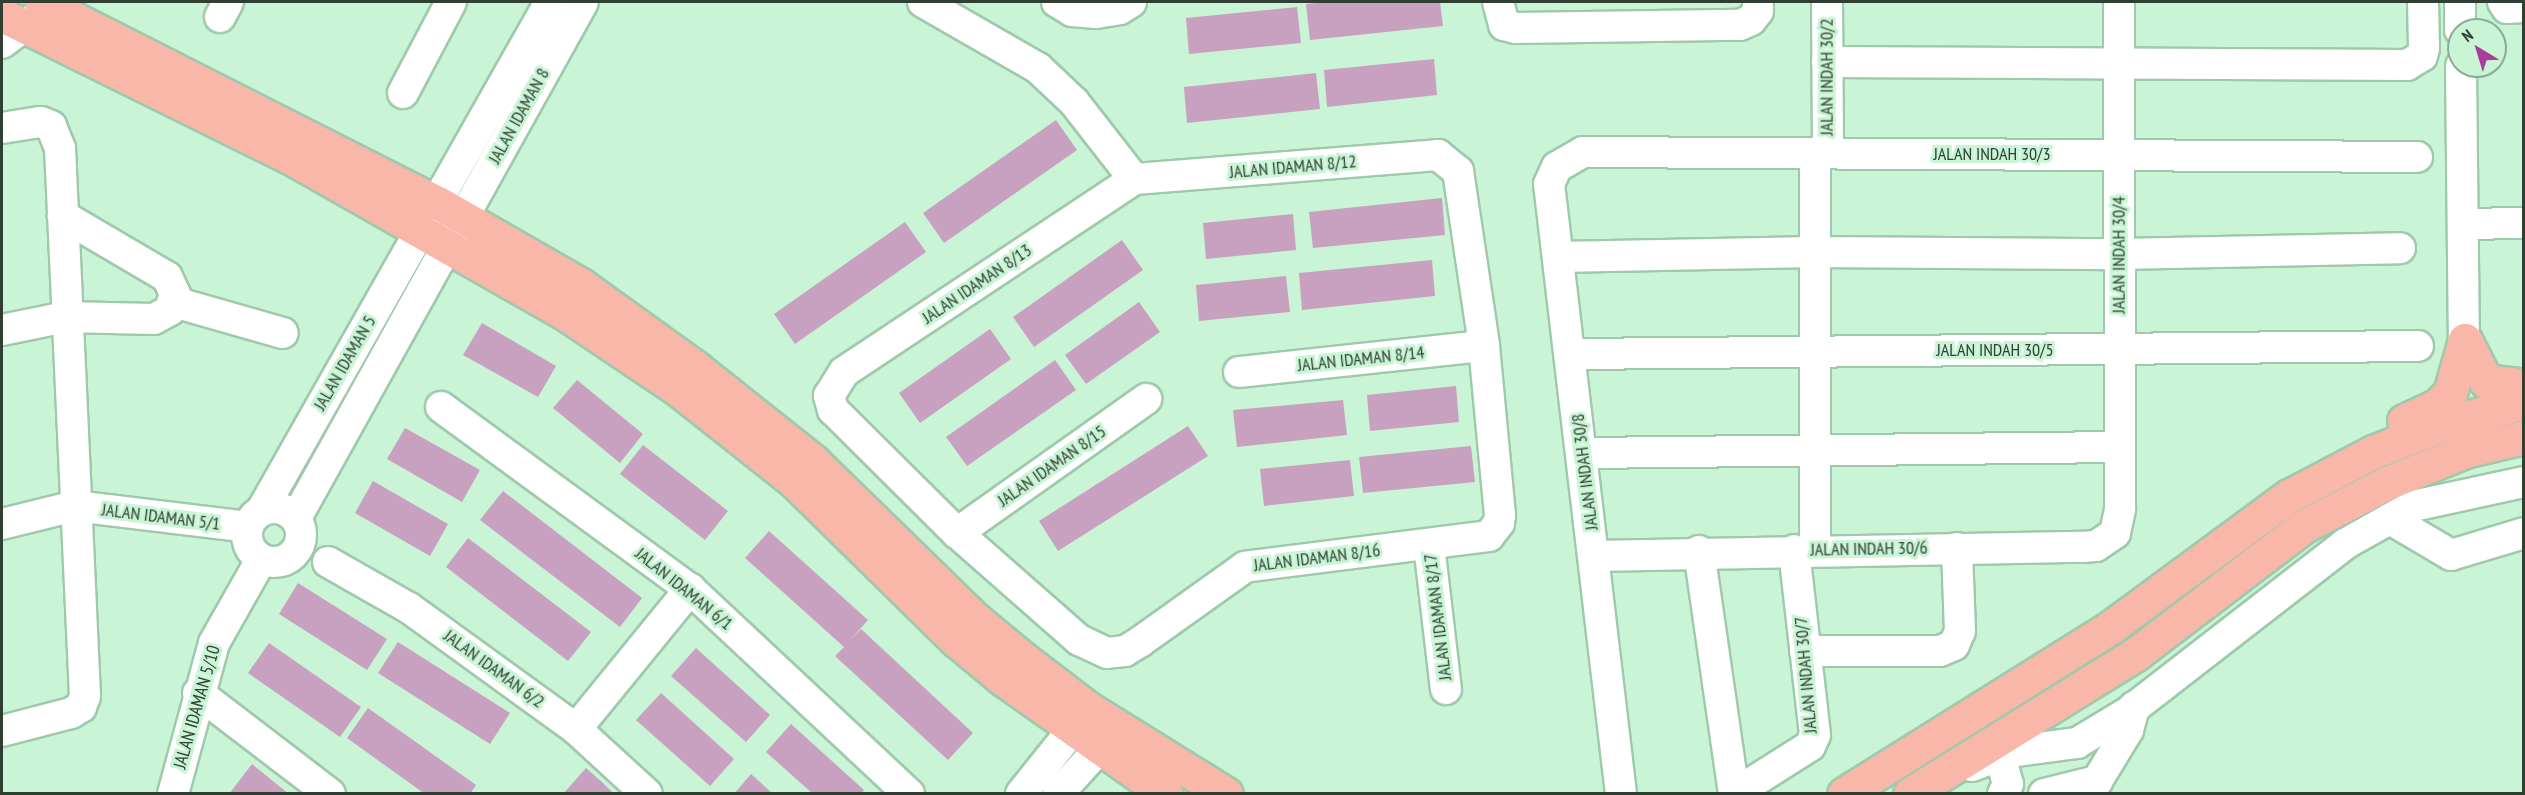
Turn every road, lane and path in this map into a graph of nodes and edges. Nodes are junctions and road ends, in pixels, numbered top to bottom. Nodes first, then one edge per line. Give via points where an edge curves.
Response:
1 (451, 2) edge
2 (583, 2) edge
3 (923, 2) edge
4 (1057, 2) edge
5 (1131, 2) edge
6 (1498, 2) edge
7 (1758, 2) edge
8 (1827, 2) edge
9 (2119, 2) edge
10 (2423, 2) edge
11 (2460, 2) edge
12 (2503, 2) edge
13 (48, 3) edge
14 (2523, 7) edge
15 (2460, 18) edge
16 (550, 21) edge
17 (9, 29) edge
18 (1827, 62) junction
19 (2119, 63) junction
20 (2461, 78) edge
21 (403, 93) dead end
22 (14, 126) edge
23 (1821, 153) junction
24 (2118, 155) junction
25 (1568, 158) joint
26 (2462, 158) junction
27 (1134, 179) junction
28 (63, 216) junction
29 (2523, 223) edge
30 (442, 224) junction
31 (2463, 224) junction
32 (2400, 248) dead end
33 (1815, 252) junction
34 (2120, 254) junction
35 (1558, 257) junction
36 (174, 302) junction
37 (66, 317) junction
38 (2, 330) edge
39 (283, 333) dead end
40 (2464, 340) junction
41 (1484, 346) junction
42 (2418, 346) dead end
43 (2120, 350) junction
44 (1815, 351) junction
45 (1571, 354) junction
46 (1239, 372) dead end
47 (2523, 386) edge
48 (1146, 399) dead end
49 (2523, 402) edge
50 (441, 407) dead end
51 (2464, 416) junction
52 (2523, 437) edge
53 (2120, 447) junction
54 (1815, 450) junction
55 (2465, 451) junction
56 (1583, 453) junction
57 (2523, 482) edge
58 (2289, 496) junction
59 (75, 506) junction
60 (2120, 510) joint
61 (296, 518) junction
62 (255, 519) junction
63 (2390, 519) junction
64 (2, 524) edge
65 (957, 533) junction
66 (2519, 543) edge
67 (1429, 545) junction
68 (1957, 548) junction
69 (1804, 550) junction
70 (1700, 551) junction
71 (1595, 556) junction
72 (261, 560) junction
73 (328, 562) dead end
74 (690, 589) junction
75 (1805, 651) junction
76 (1446, 689) dead end
77 (198, 693) junction
78 (2134, 707) junction
79 (1081, 719) junction
80 (576, 729) junction
81 (2, 731) edge
82 (1109, 738) junction
83 (2000, 755) junction
84 (1921, 787) edge
85 (2091, 787) edge
86 (1734, 793) edge
87 (173, 794) edge
88 (330, 794) edge
89 (647, 794) edge
90 (909, 794) edge
91 (1021, 794) edge
92 (1058, 794) edge
93 (1166, 794) edge
94 (1226, 794) edge
95 (1621, 794) edge
96 (1844, 794) edge
97 (2003, 794) edge
98 (2044, 794) edge

1 - 21 street
2 - 16 street, JALAN IDAMAN 8
3 - 27 street via 1038,68 1074,102
4 - 5 street via 1072,10 1096,13 1120,9
6 - 7 street via 1504,25 1516,28 1740,25 1751,20 1758,11
8 - 18 street, JALAN INDAH 30/2
9 - 19 street, JALAN INDAH 30/4
10 - 19 street via 2422,56 2407,65
11 - 15 street
12 - 14 street via 2507,8
13 - 17 street
13 - 30 main road
16 - 30 street, JALAN IDAMAN 8
17 - 30 main road
18 - 19 street
18 - 23 street, JALAN INDAH 30/2
19 - 24 street, JALAN INDAH 30/4
20 - 26 street
22 - 28 street via 51,126 57,135
23 - 24 street, JALAN INDAH 30/3
23 - 25 street, JALAN INDAH 30/3 via 1582,152
23 - 33 street, JALAN INDAH 30/2
24 - 26 street, JALAN INDAH 30/3
24 - 34 street, JALAN INDAH 30/4
25 - 35 street, JALAN INDAH 30/8 via 1557,167 1549,184
26 - 31 street
27 - 41 street, JALAN IDAMAN 8/12 via 1438,155 1458,171
27 - 65 street, JALAN IDAMAN 8/13 via 844,372 829,396 843,424
28 - 36 street via 167,277 173,285
28 - 37 street
29 - 31 street
30 - 61 street, JALAN IDAMAN 5
30 - 62 street, JALAN IDAMAN 5
30 - 79 main road via 679,390 795,483 956,640
31 - 40 street
32 - 34 street
33 - 34 street
33 - 35 street
33 - 44 street, JALAN INDAH 30/2
34 - 43 street, JALAN INDAH 30/4
35 - 45 street, JALAN INDAH 30/8
36 - 37 street via 163,316 154,319
36 - 39 street
37 - 38 street
37 - 59 street
40 - 47 main road via 2487,381
40 - 51 street
40 - 58 main road via 2450,393 2438,405 2337,454
41 - 46 street, JALAN IDAMAN 8/14
41 - 67 street, JALAN IDAMAN 8/16 via 1500,515 1495,530 1482,538
42 - 43 street, JALAN INDAH 30/5
43 - 44 street, JALAN INDAH 30/5
43 - 53 street, JALAN INDAH 30/4
44 - 45 street, JALAN INDAH 30/5
44 - 54 street, JALAN INDAH 30/7
45 - 56 street, JALAN INDAH 30/8
48 - 65 street, JALAN IDAMAN 8/15
49 - 51 main road
50 - 74 street, JALAN IDAMAN 6/1
51 - 55 street
51 - 58 main road via 2373,452
52 - 55 main road
53 - 54 street
53 - 60 street, JALAN INDAH 30/4
54 - 56 street
54 - 69 street, JALAN INDAH 30/7
55 - 84 main road via 2387,483 2304,526 2136,654
56 - 71 street, JALAN INDAH 30/8
57 - 63 street via 2412,506
58 - 96 main road via 2111,627
59 - 62 street, JALAN IDAMAN 5/1
59 - 64 street
59 - 81 street via 84,684 81,707
60 - 68 street, JALAN INDAH 30/6 via 2115,533 2096,546
61 - 62 street via 281,508
61 - 72 street via 302,536 295,553 279,562
62 - 72 street via 249,546
63 - 66 street via 2451,555
63 - 78 street via 2345,544
65 - 67 street, JALAN IDAMAN 8/16 via 1080,640 1107,653 1125,651 1140,642 1245,567
67 - 76 street, JALAN IDAMAN 8/17
68 - 69 street, JALAN INDAH 30/6
68 - 75 street via 1960,631 1954,645 1940,651
69 - 70 street, JALAN INDAH 30/6
69 - 75 street, JALAN INDAH 30/7
70 - 71 street, JALAN INDAH 30/6
70 - 86 street
71 - 95 street, JALAN INDAH 30/8
72 - 77 street, JALAN IDAMAN 5/10 via 214,643
73 - 80 street, JALAN IDAMAN 6/2 via 409,608
74 - 80 street
74 - 90 street, JALAN IDAMAN 6/1
75 - 86 street, JALAN INDAH 30/7 via 1815,735 1810,746
77 - 87 street, JALAN IDAMAN 5/10
77 - 88 street
78 - 83 street via 2077,743
78 - 85 street via 2128,730
79 - 82 main road
79 - 91 street
80 - 89 street, JALAN IDAMAN 6/2
82 - 92 street
82 - 93 main road
82 - 94 main road
83 - 84 street
83 - 97 street via 2008,784
85 - 98 street

